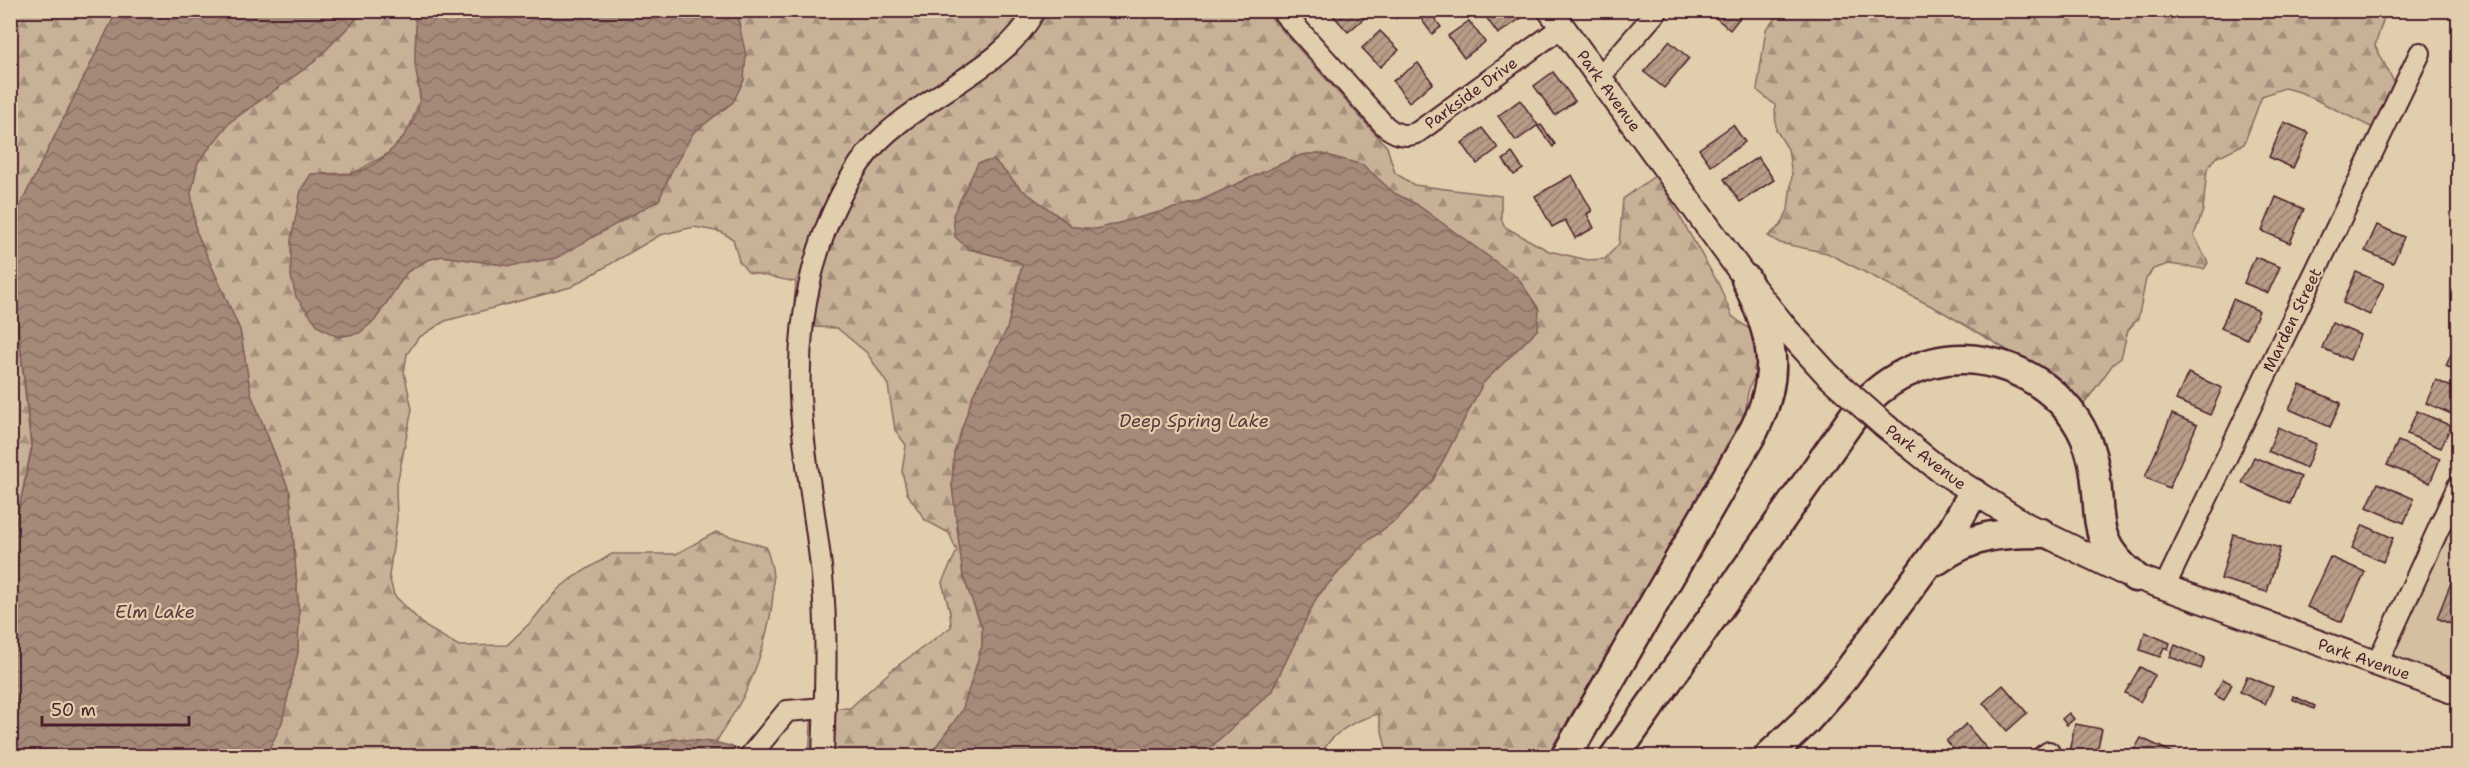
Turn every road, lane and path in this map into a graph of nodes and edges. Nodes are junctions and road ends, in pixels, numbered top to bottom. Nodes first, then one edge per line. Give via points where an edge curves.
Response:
1 (1035, 10) edge
2 (1281, 10) edge
3 (1658, 10) edge
4 (1556, 19) edge
5 (2420, 52) dead end
6 (1599, 78) junction
7 (1746, 279) junction
8 (2458, 486) edge
9 (1974, 493) junction
10 (2041, 533) junction
11 (1922, 573) junction
12 (2134, 577) junction
13 (2164, 588) junction
14 (2377, 664) junction
15 (2458, 693) edge
16 (825, 708) junction
17 (750, 756) edge
18 (823, 756) edge
19 (1566, 756) edge
20 (1615, 756) edge
21 (1769, 756) edge

1 - 16 street via 1023,30 997,55 912,112 876,143 836,203 819,243 805,311 800,394 825,611
2 - 4 street, Parkside Drive via 1385,126 1402,135 1418,132
3 - 6 street
4 - 6 main road, Park Avenue
5 - 13 street, Marden Street
6 - 7 main road, Park Avenue
7 - 9 main road, Park Avenue, bridge via 1828,375 1884,425
7 - 19 highway via 1771,349 1772,376 1766,403
8 - 14 street
9 - 10 main road, Park Avenue
9 - 11 highway
10 - 11 highway via 1970,540
10 - 12 main road, Park Avenue
11 - 21 highway via 1819,708
12 - 13 main road, Park Avenue
12 - 20 highway via 2105,544 2098,524 2094,469 2088,446 2074,418 2050,391 2016,370 1989,362 1950,360 1913,369 1875,391 1855,414
13 - 14 main road, Park Avenue
14 - 15 main road, Park Avenue
16 - 17 street via 787,711
16 - 18 street

